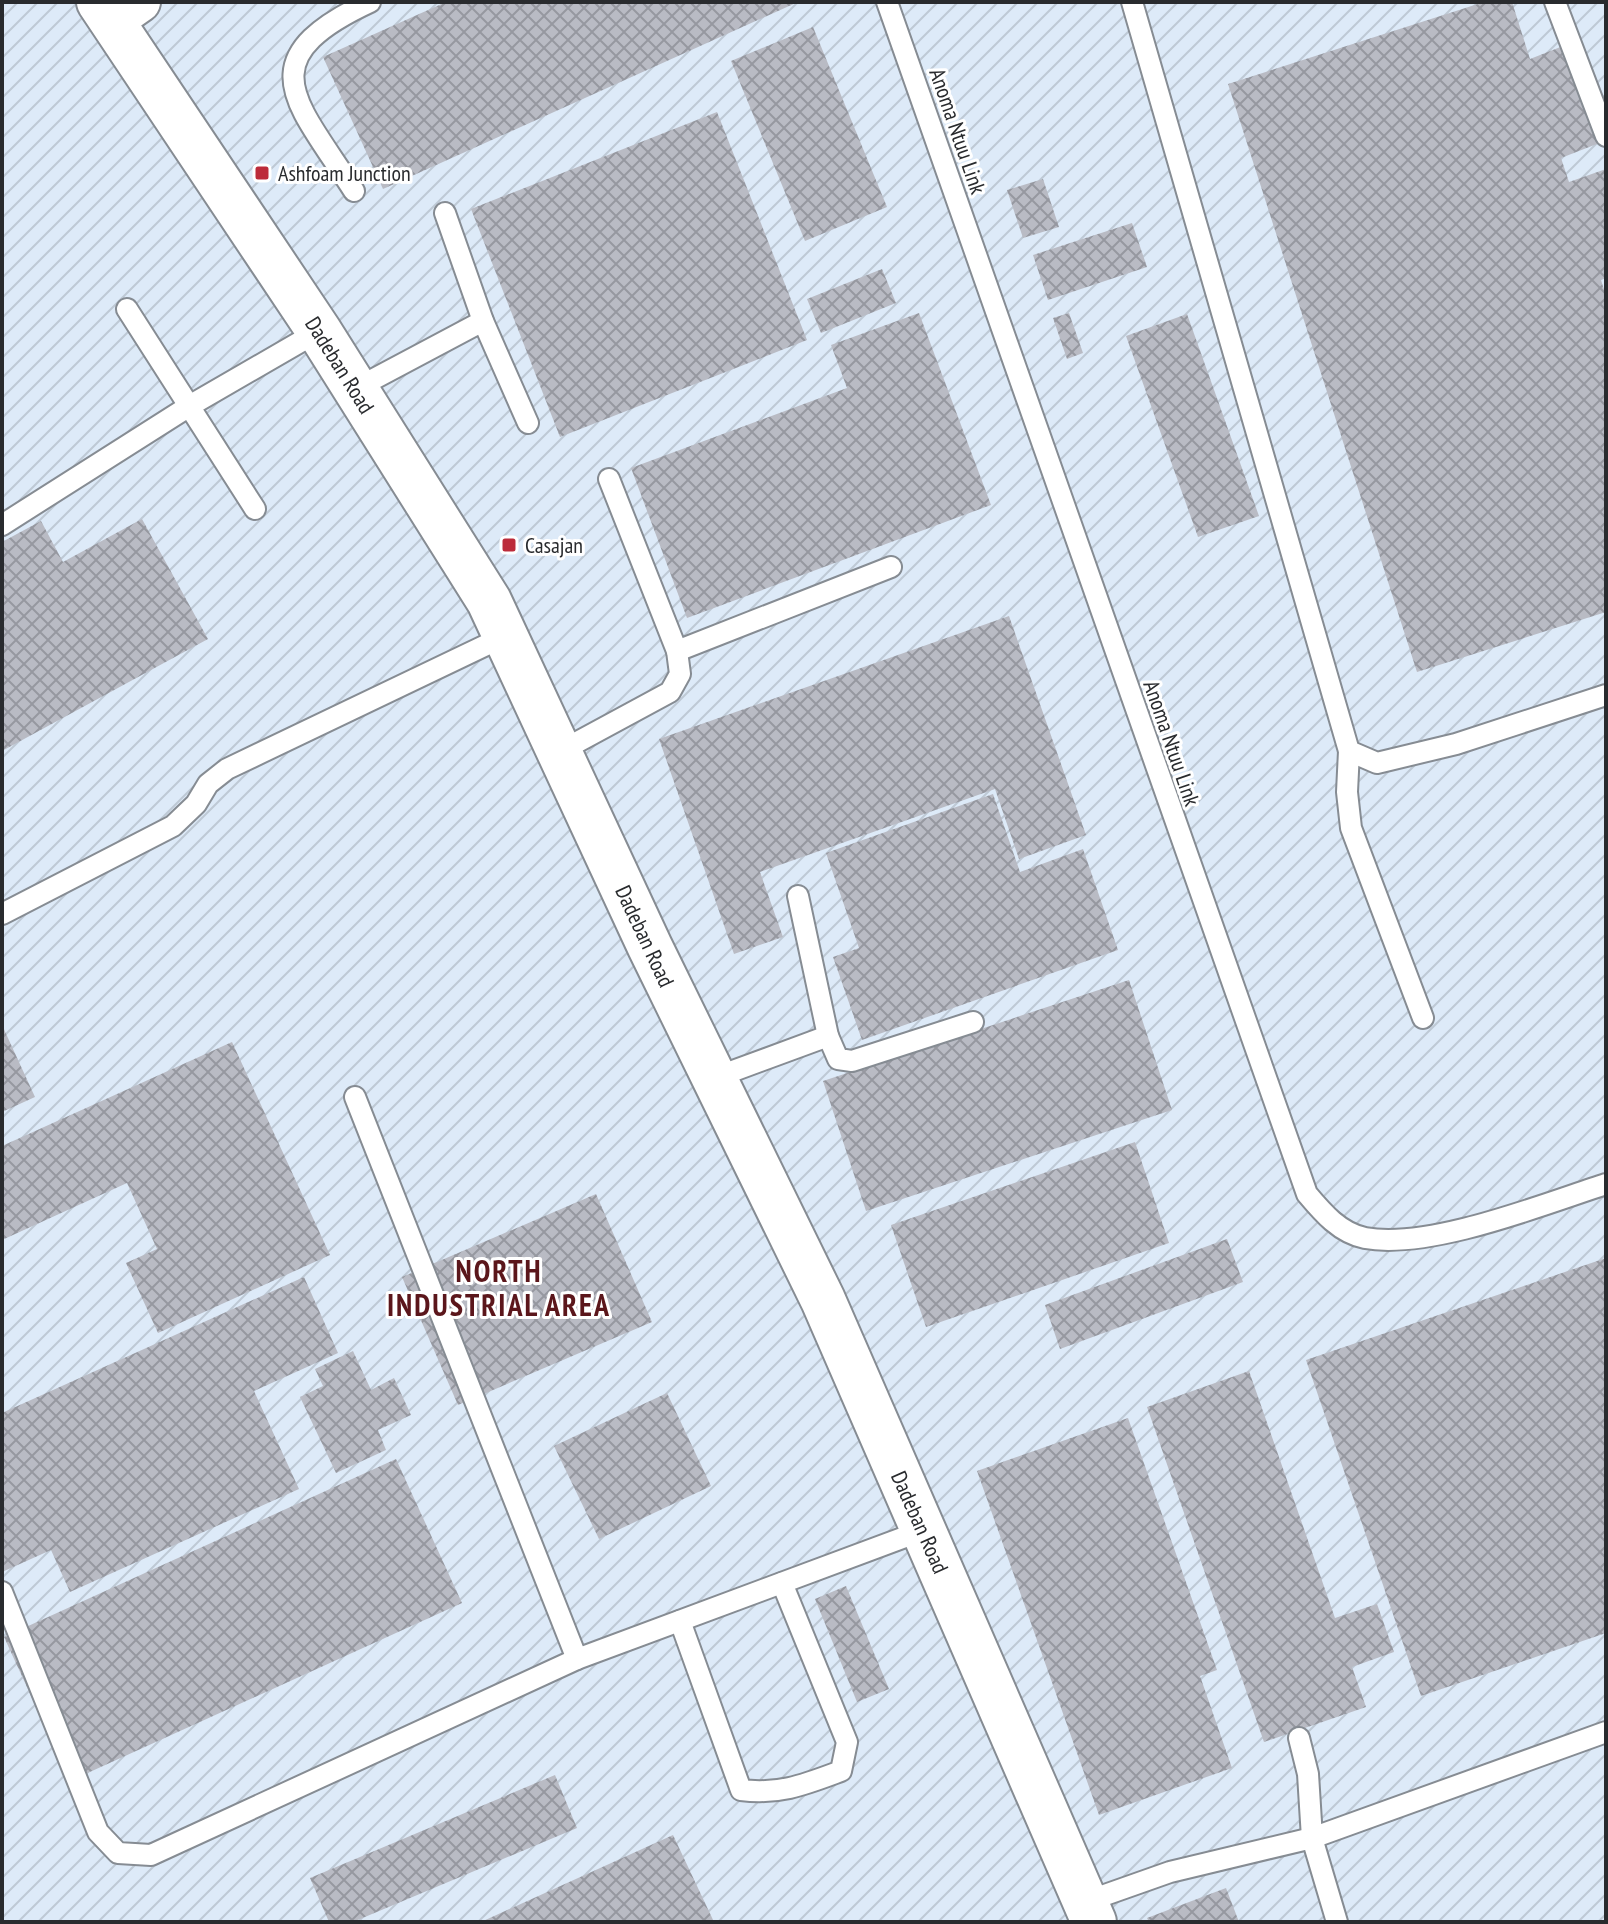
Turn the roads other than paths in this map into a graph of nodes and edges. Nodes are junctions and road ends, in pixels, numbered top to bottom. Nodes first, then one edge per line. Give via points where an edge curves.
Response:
1 (370, 2) edge
2 (887, 2) edge
3 (1132, 2) edge
4 (1555, 2) edge
5 (117, 8) edge
6 (1606, 136) edge
7 (354, 191) dead end
8 (445, 213) dead end
9 (127, 309) dead end
10 (483, 321) junction
11 (319, 331) junction
12 (355, 389) junction
13 (191, 405) junction
14 (528, 423) dead end
15 (609, 479) dead end
16 (255, 509) dead end
17 (2, 525) edge
18 (891, 567) dead end
19 (505, 636) junction
20 (677, 651) junction
21 (1606, 695) edge
22 (1349, 751) junction
23 (559, 752) junction
24 (798, 896) dead end
25 (2, 914) edge
26 (1423, 1018) dead end
27 (973, 1022) dead end
28 (828, 1036) junction
29 (714, 1078) junction
30 (355, 1097) dead end
31 (1606, 1184) edge
32 (924, 1530) junction
33 (782, 1583) junction
34 (2, 1592) edge
35 (680, 1621) junction
36 (577, 1659) junction
37 (1606, 1732) edge
38 (1299, 1738) dead end
39 (1312, 1838) junction
40 (1090, 1912) edge
41 (1337, 1922) edge

1 - 7 lane via 328,21 298,54 291,75 296,100
2 - 31 lane, Anoma Ntuu Link via 1307,1194 1336,1225 1365,1238 1383,1239 1429,1236
3 - 22 lane
4 - 6 lane
5 - 11 street, Dadeban Road
8 - 10 lane
9 - 13 lane
10 - 12 lane
10 - 14 lane
11 - 12 street, Dadeban Road
11 - 13 lane
12 - 19 street, Dadeban Road via 489,601
13 - 16 lane
13 - 17 lane
15 - 20 lane
18 - 20 lane
19 - 23 street, Dadeban Road
19 - 25 lane via 227,769 173,826
20 - 23 lane via 680,674 670,692
21 - 22 lane via 1456,744 1377,763
22 - 26 lane via 1351,828
23 - 29 street, Dadeban Road
24 - 28 lane
27 - 28 lane via 852,1061 838,1059
28 - 29 lane
29 - 32 street, Dadeban Road via 823,1300
30 - 36 lane
32 - 33 lane
32 - 40 street, Dadeban Road
33 - 35 lane
33 - 35 lane via 847,1742 841,1771 790,1791 741,1790
34 - 36 lane via 88,1813 109,1847 128,1856 151,1855 182,1843
35 - 36 lane
37 - 39 lane
38 - 39 lane via 1308,1774
39 - 40 lane via 1170,1872
39 - 41 lane

